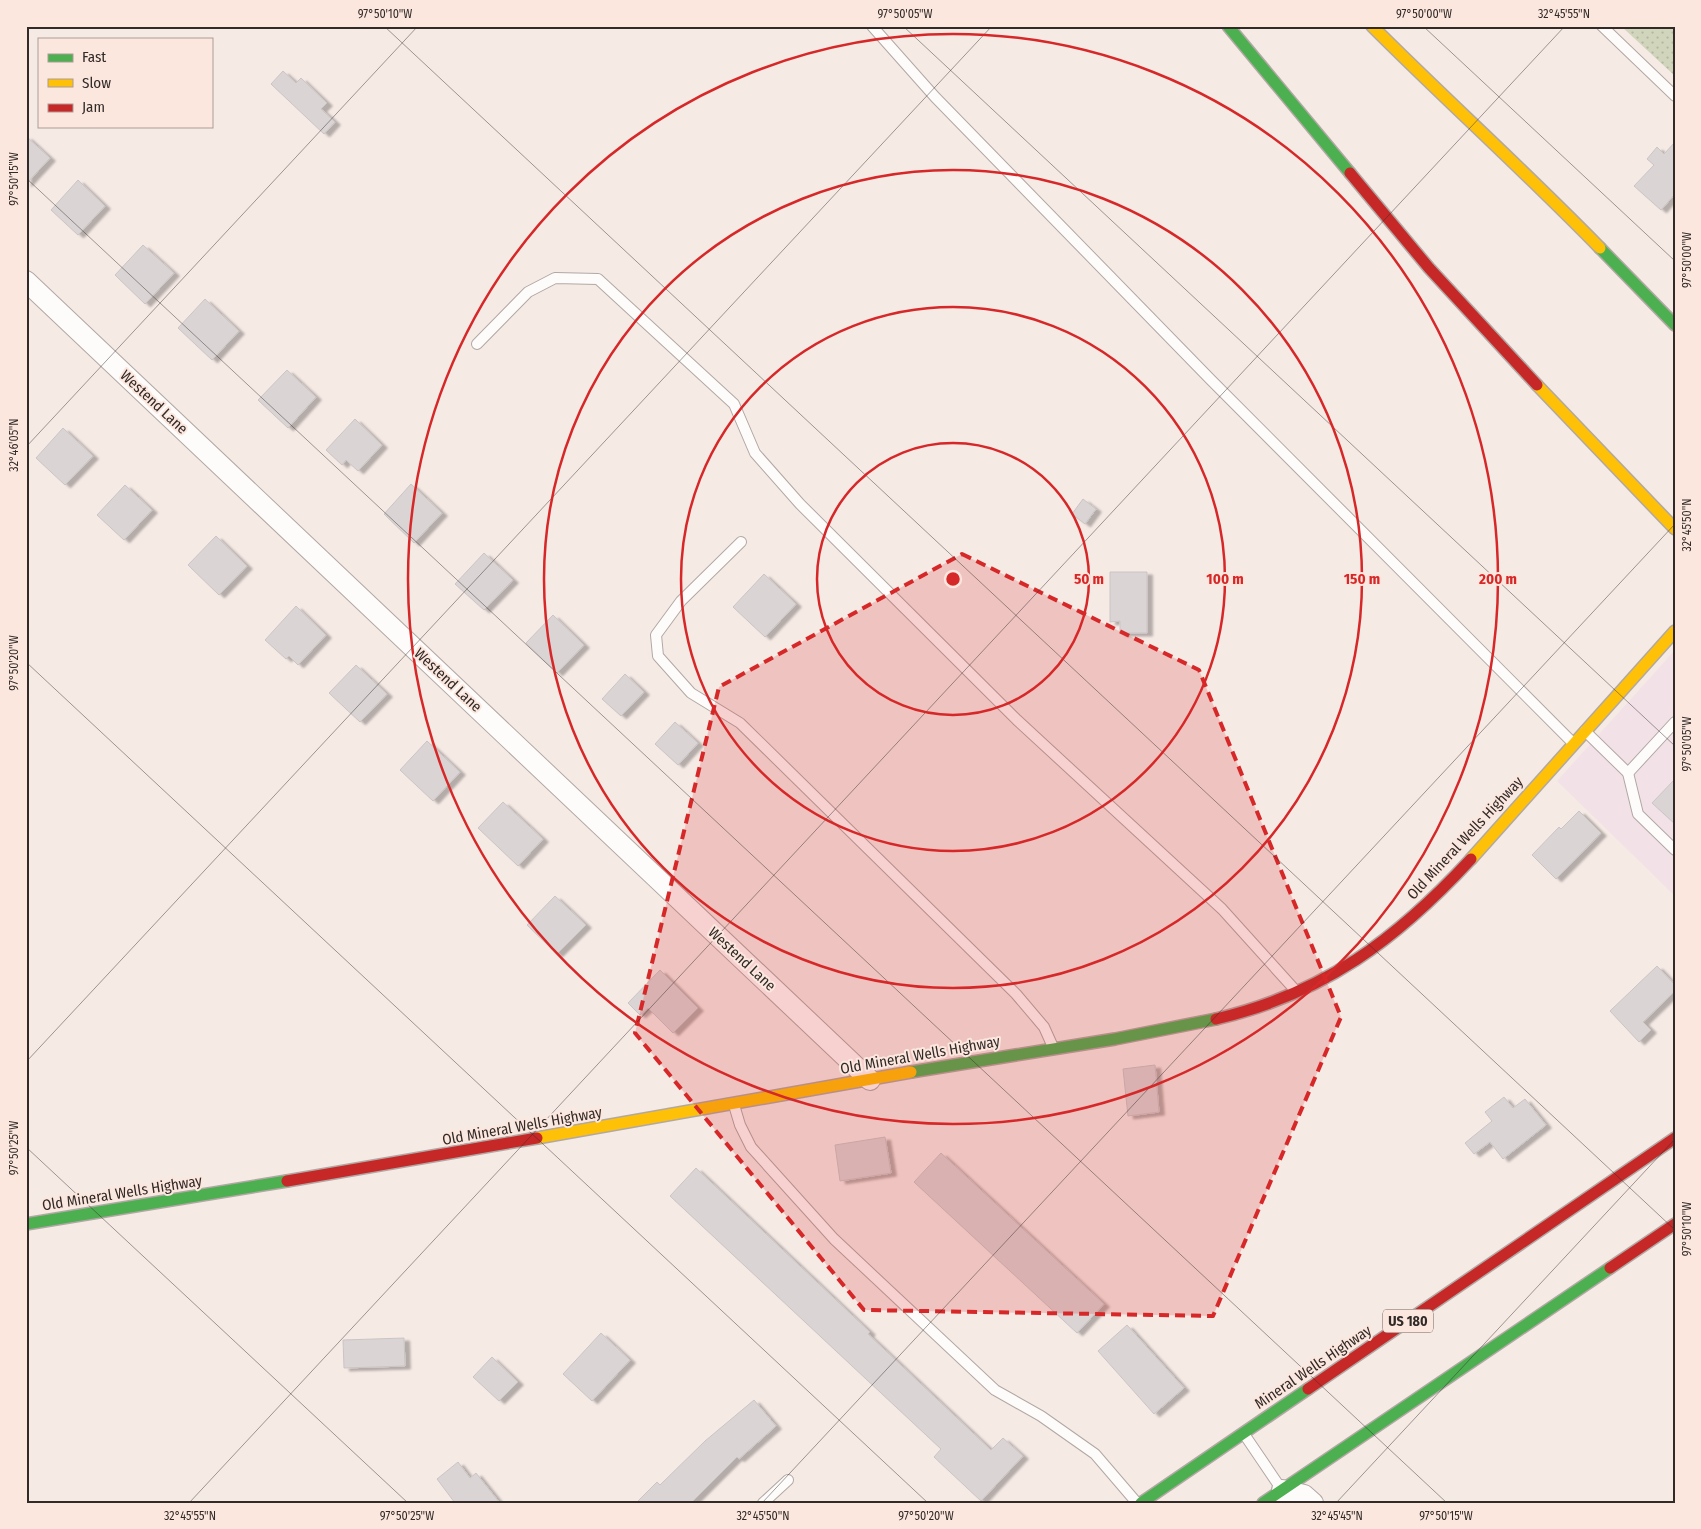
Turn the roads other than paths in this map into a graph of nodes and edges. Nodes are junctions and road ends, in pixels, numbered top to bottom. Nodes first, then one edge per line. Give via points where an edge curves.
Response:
1 (872, 26) edge
2 (1228, 26) edge
3 (1372, 26) edge
4 (1602, 26) edge
5 (1675, 96) edge
6 (26, 281) edge
7 (1675, 325) edge
8 (477, 344) dead end
9 (1675, 529) edge
10 (740, 542) dead end
11 (1675, 631) edge
12 (1673, 726) edge
13 (1584, 730) junction
14 (1572, 743) junction
15 (1628, 773) junction
16 (1675, 850) edge
17 (1299, 993) junction
18 (1053, 1048) junction
19 (870, 1080) junction
20 (734, 1104) junction
21 (1675, 1138) edge
22 (26, 1224) edge
23 (1675, 1224) edge
24 (1243, 1433) junction
25 (788, 1480) dead end
26 (1282, 1496) edge
27 (763, 1503) edge
28 (1139, 1503) edge
29 (1263, 1503) edge
30 (1313, 1503) edge

1 - 14 lane via 935,97 1211,380
2 - 9 main road via 1428,268
3 - 7 main road via 1443,98 1535,181
4 - 5 lane
6 - 19 street, Westend Lane
8 - 17 lane via 528,292 555,278 598,279 734,404 755,452 806,511 1017,720 1222,909
10 - 18 lane via 681,601 656,635 658,656 691,693 740,723 1009,987 1044,1027
11 - 13 main road, Old Mineral Wells Highway
12 - 15 lane
13 - 14 main road, Old Mineral Wells Highway
13 - 15 lane
14 - 17 main road, Old Mineral Wells Highway via 1462,868 1413,916 1359,960
15 - 16 lane via 1638,814
17 - 18 main road, Old Mineral Wells Highway via 1214,1021
18 - 19 main road, Old Mineral Wells Highway
19 - 20 main road, Old Mineral Wells Highway
20 - 22 main road, Old Mineral Wells Highway via 454,1154
20 - 28 lane via 751,1148 834,1239 995,1390 1041,1416 1095,1454
21 - 24 main road, Mineral Wells Highway / US 180
23 - 26 main road
24 - 26 lane
24 - 28 main road, Mineral Wells Highway / US 180
25 - 27 lane
26 - 29 main road
26 - 30 street via 1304,1495

